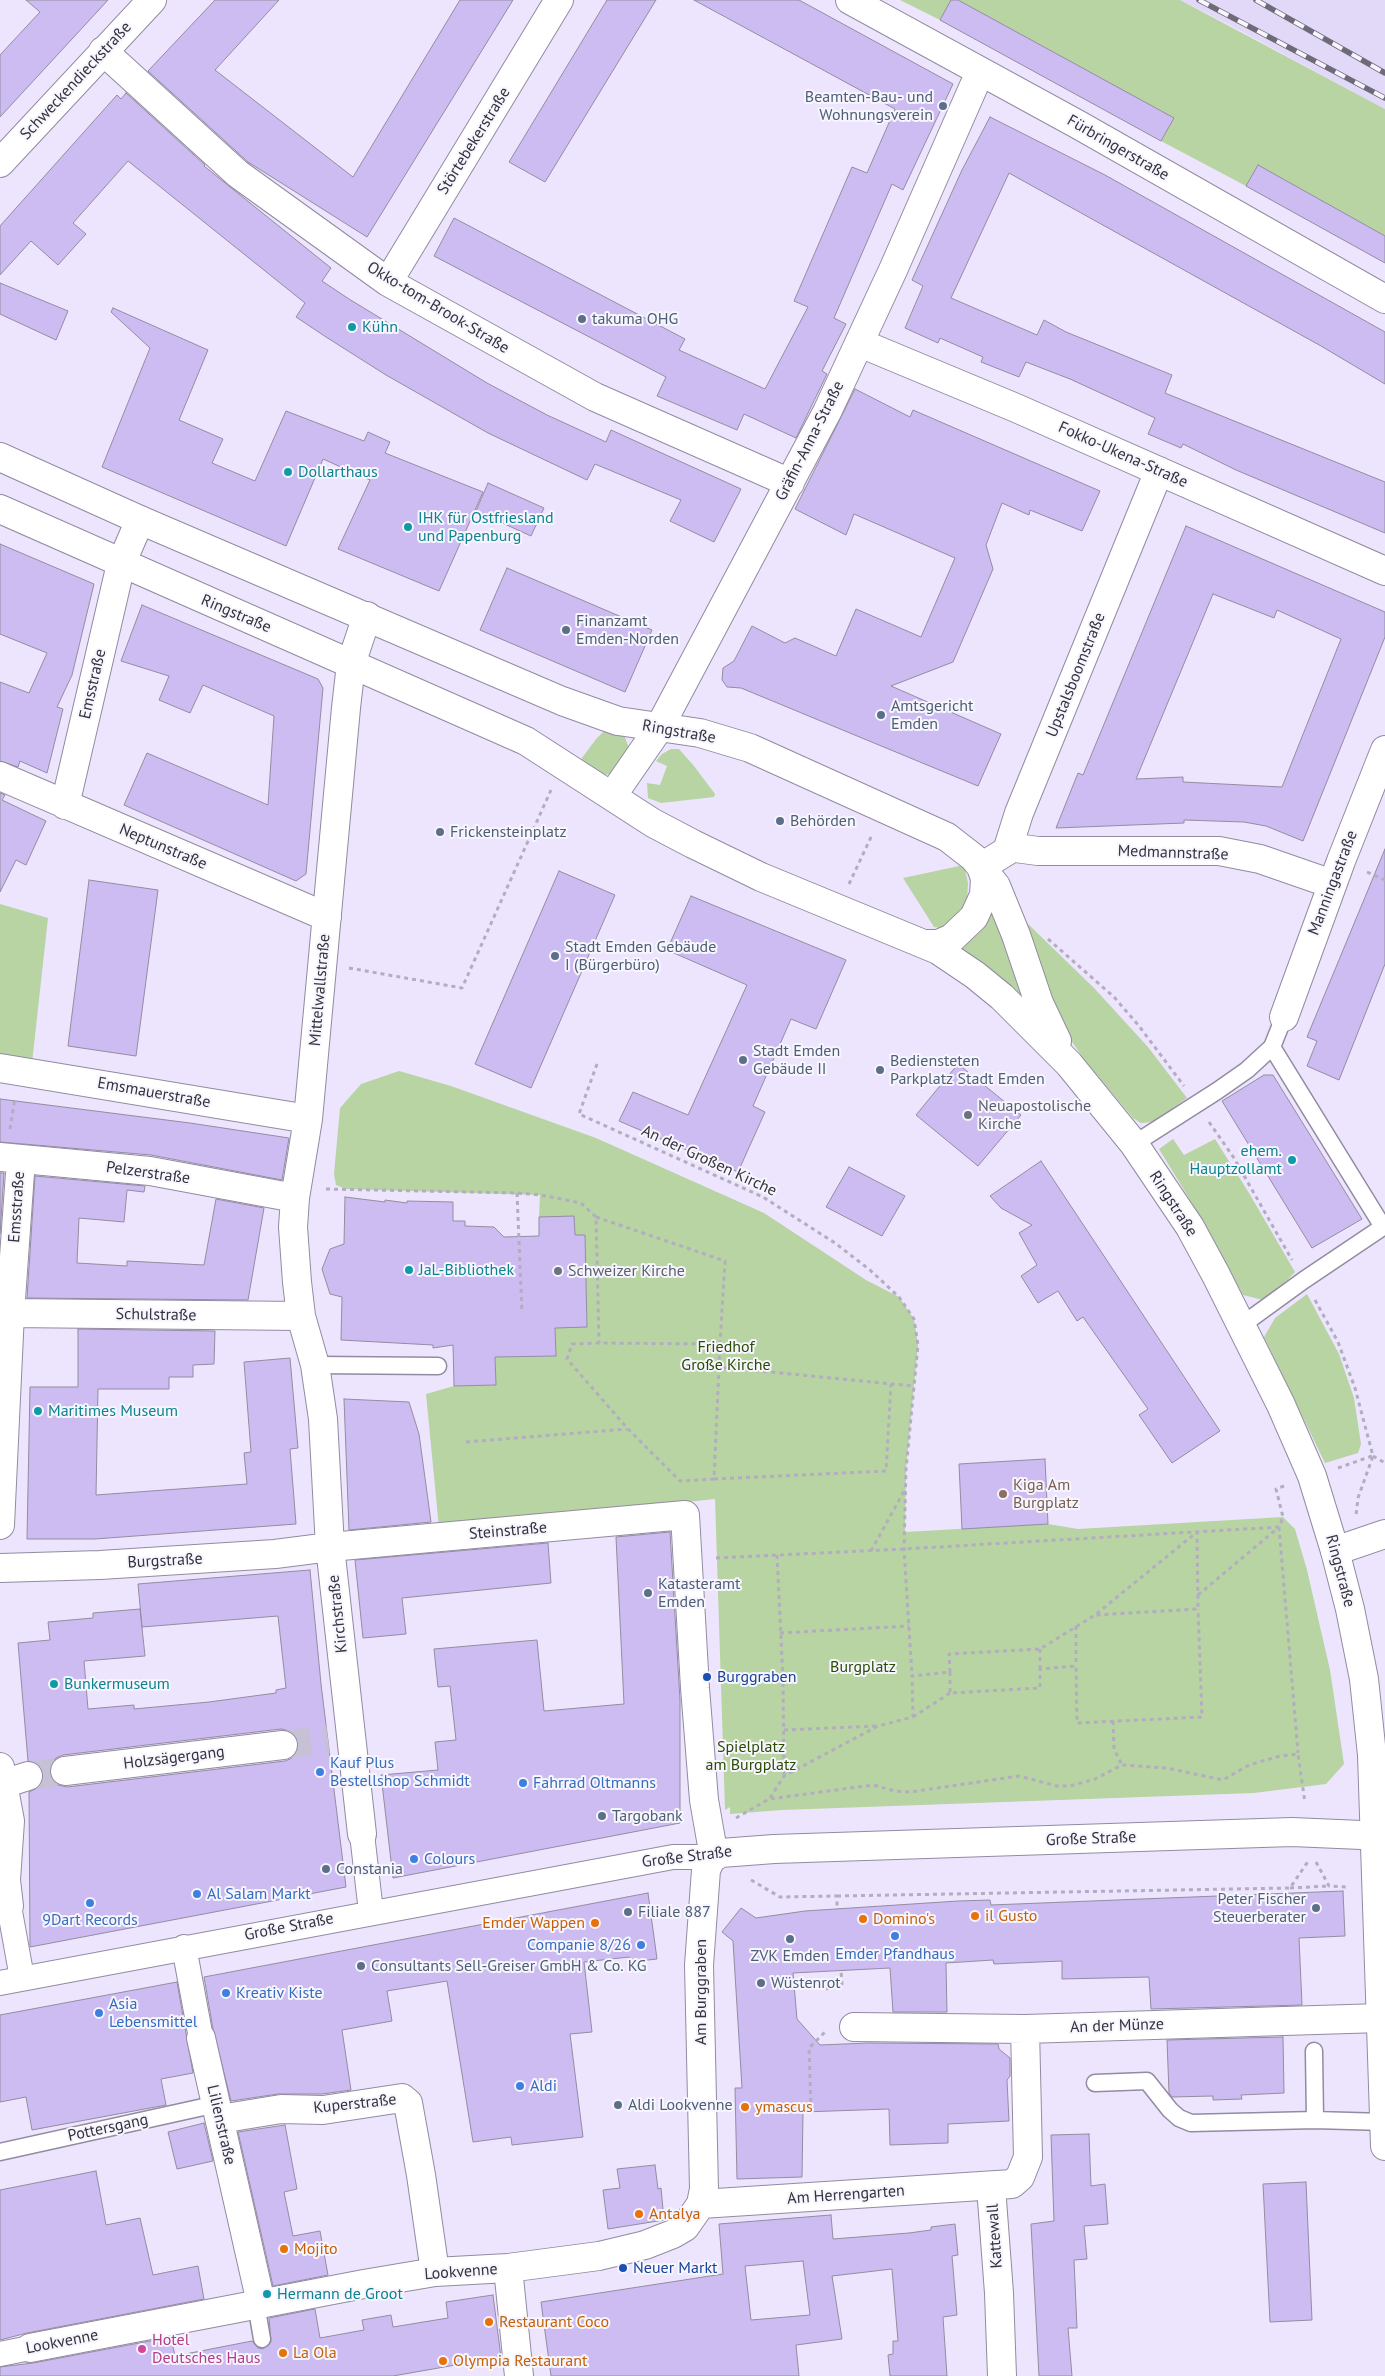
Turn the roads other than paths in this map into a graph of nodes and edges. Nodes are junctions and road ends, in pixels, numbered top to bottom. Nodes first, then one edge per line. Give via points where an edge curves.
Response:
1 (152, 0) edge
2 (559, 0) edge
3 (850, 0) edge
4 (103, 52) junction
5 (980, 72) junction
6 (0, 163) edge
7 (388, 282) junction
8 (1385, 299) edge
9 (860, 343) junction
10 (0, 457) edge
11 (1159, 471) junction
12 (790, 483) junction
13 (0, 509) edge
14 (140, 520) junction
15 (121, 564) junction
16 (1385, 571) edge
17 (367, 616) junction
18 (351, 664) junction
19 (659, 728) junction
20 (1385, 750) edge
21 (0, 776) edge
22 (612, 796) junction
23 (65, 804) junction
24 (1008, 847) junction
25 (981, 866) junction
26 (1332, 884) junction
27 (326, 917) junction
28 (926, 944) junction
29 (1284, 1017) joint
30 (1272, 1047) junction
31 (1070, 1064) junction
32 (9, 1070) edge
33 (308, 1119) junction
34 (1134, 1144) junction
35 (9, 1158) edge
36 (296, 1193) junction
37 (10, 1313) junction
38 (301, 1316) junction
39 (1242, 1326) junction
40 (315, 1365) junction
41 (438, 1366) dead end
42 (0, 1524) edge
43 (1385, 1534) edge
44 (330, 1547) junction
45 (1335, 1551) junction
46 (0, 1568) edge
47 (283, 1745) tunnel mouth
48 (65, 1771) tunnel mouth
49 (28, 1776) tunnel mouth
50 (1, 1779) edge
51 (362, 1834) joint
52 (1380, 1835) edge
53 (714, 1857) junction
54 (9, 1906) joint
55 (371, 1912) junction
56 (184, 1947) junction
57 (11, 1981) edge
58 (1381, 2018) junction
59 (841, 2028) road end
60 (1025, 2029) junction
61 (201, 2038) joint
62 (1314, 2051) dead end
63 (1094, 2083) dead end
64 (218, 2112) junction
65 (1315, 2120) junction
66 (1385, 2134) edge
67 (0, 2152) edge
68 (991, 2187) junction
69 (701, 2204) junction
70 (508, 2268) junction
71 (435, 2272) junction
72 (258, 2303) junction
73 (262, 2340) dead end
74 (30, 2348) joint
75 (0, 2354) edge
76 (519, 2376) edge
77 (1002, 2376) edge

1 - 4 street, Schweckendieckstraße
2 - 7 street, Störtebekerstraße
3 - 5 street, Fürbringerstraße
4 - 6 street, Schweckendieckstraße
4 - 7 street, Okko-tom-Brook-Straße via 238,174
5 - 8 street, Fürbringerstraße
5 - 9 street, Gräfin-Anna-Straße
7 - 12 street, Okko-tom-Brook-Straße via 595,397
9 - 11 street, Fokko-Ukena-Straße
9 - 12 street, Gräfin-Anna-Straße
10 - 14 street, Ringstraße
11 - 16 street, Fokko-Ukena-Straße
11 - 24 street, Upstalsboomstraße
12 - 19 street, Gräfin-Anna-Straße
13 - 15 street, Ringstraße
14 - 15 street
14 - 17 street, Ringstraße
15 - 18 street, Ringstraße
15 - 23 street, Emsstraße
17 - 18 street
17 - 19 street, Ringstraße via 598,715
18 - 22 street, Ringstraße via 526,741
18 - 27 street, Mittelwallstraße
19 - 22 street, Gräfin-Anna-Straße
19 - 25 street, Ringstraße via 700,733 750,748 947,837
20 - 26 street, Manningastraße
21 - 23 street, Neptunstraße
22 - 28 street, Ringstraße via 653,824 692,844 837,909
23 - 27 street, Neptunstraße
24 - 25 street via 1003,855
24 - 26 street, Medmannstraße via 1038,851 1219,851 1260,859
25 - 28 street via 986,878 984,896 974,917 952,938 938,944
25 - 31 street, Ringstraße via 1004,903 1039,1003
26 - 29 street, Manningastraße
27 - 33 street, Mittelwallstraße
28 - 31 street, Ringstraße via 969,970 1002,997
29 - 30 lane
30 - 34 lane via 1247,1070
30 - 39 lane via 1383,1227
31 - 34 street, Ringstraße
32 - 33 street, Emsmauerstraße
33 - 36 street, Mittelwallstraße
34 - 39 street, Ringstraße via 1190,1227
35 - 36 street, Pelzerstraße via 150,1171
35 - 37 street, Emsstraße
36 - 38 street, Mittelwallstraße via 294,1258
37 - 38 street, Schulstraße
37 - 42 street, Emsstraße
38 - 40 street, Kirchstraße
39 - 45 street, Ringstraße via 1312,1476
40 - 41 lane
40 - 44 street, Kirchstraße via 323,1419
43 - 45 street
44 - 46 street, Burgstraße via 216,1558
44 - 51 street, Kirchstraße via 340,1737
44 - 53 street, Steinstraße via 685,1515 704,1800
45 - 52 street, Ringstraße via 1364,1679
47 - 48 street, Holzsägergang
49 - 50 street
50 - 54 street via 10,1820 6,1880
51 - 55 street, Kirchstraße
52 - 53 street, Große Straße via 1309,1832 774,1849 727,1852
52 - 58 street, Ringstraße via 1376,1889
53 - 55 street, Große Straße via 673,1857
53 - 69 street, Am Burggraben via 708,1865 704,1882 699,1964 704,2178
54 - 57 street
55 - 56 street, Große Straße
56 - 57 street, Große Straße
56 - 61 street, Lilienstraße
58 - 60 street, An der Münze
58 - 66 street, Ringstraße
59 - 60 street, An der Münze
60 - 68 street, Kattewall via 1028,2157 1016,2181
61 - 64 street, Lilienstraße
62 - 65 lane
63 - 65 lane via 1147,2081 1170,2110 1191,2123
64 - 67 lane, Pottersgang
64 - 71 street, Kuperstraße via 281,2108 323,2110 402,2098 408,2103 422,2175
64 - 72 street, Lilienstraße
65 - 66 lane
68 - 69 street, Am Herrengarten
68 - 77 street, Kattewall
69 - 70 street, Lookvenne via 685,2227 645,2245 599,2256
70 - 71 street, Lookvenne
70 - 76 street
71 - 72 street, Lookvenne
72 - 73 lane
72 - 74 street, Lookvenne
74 - 75 street, Lookvenne

